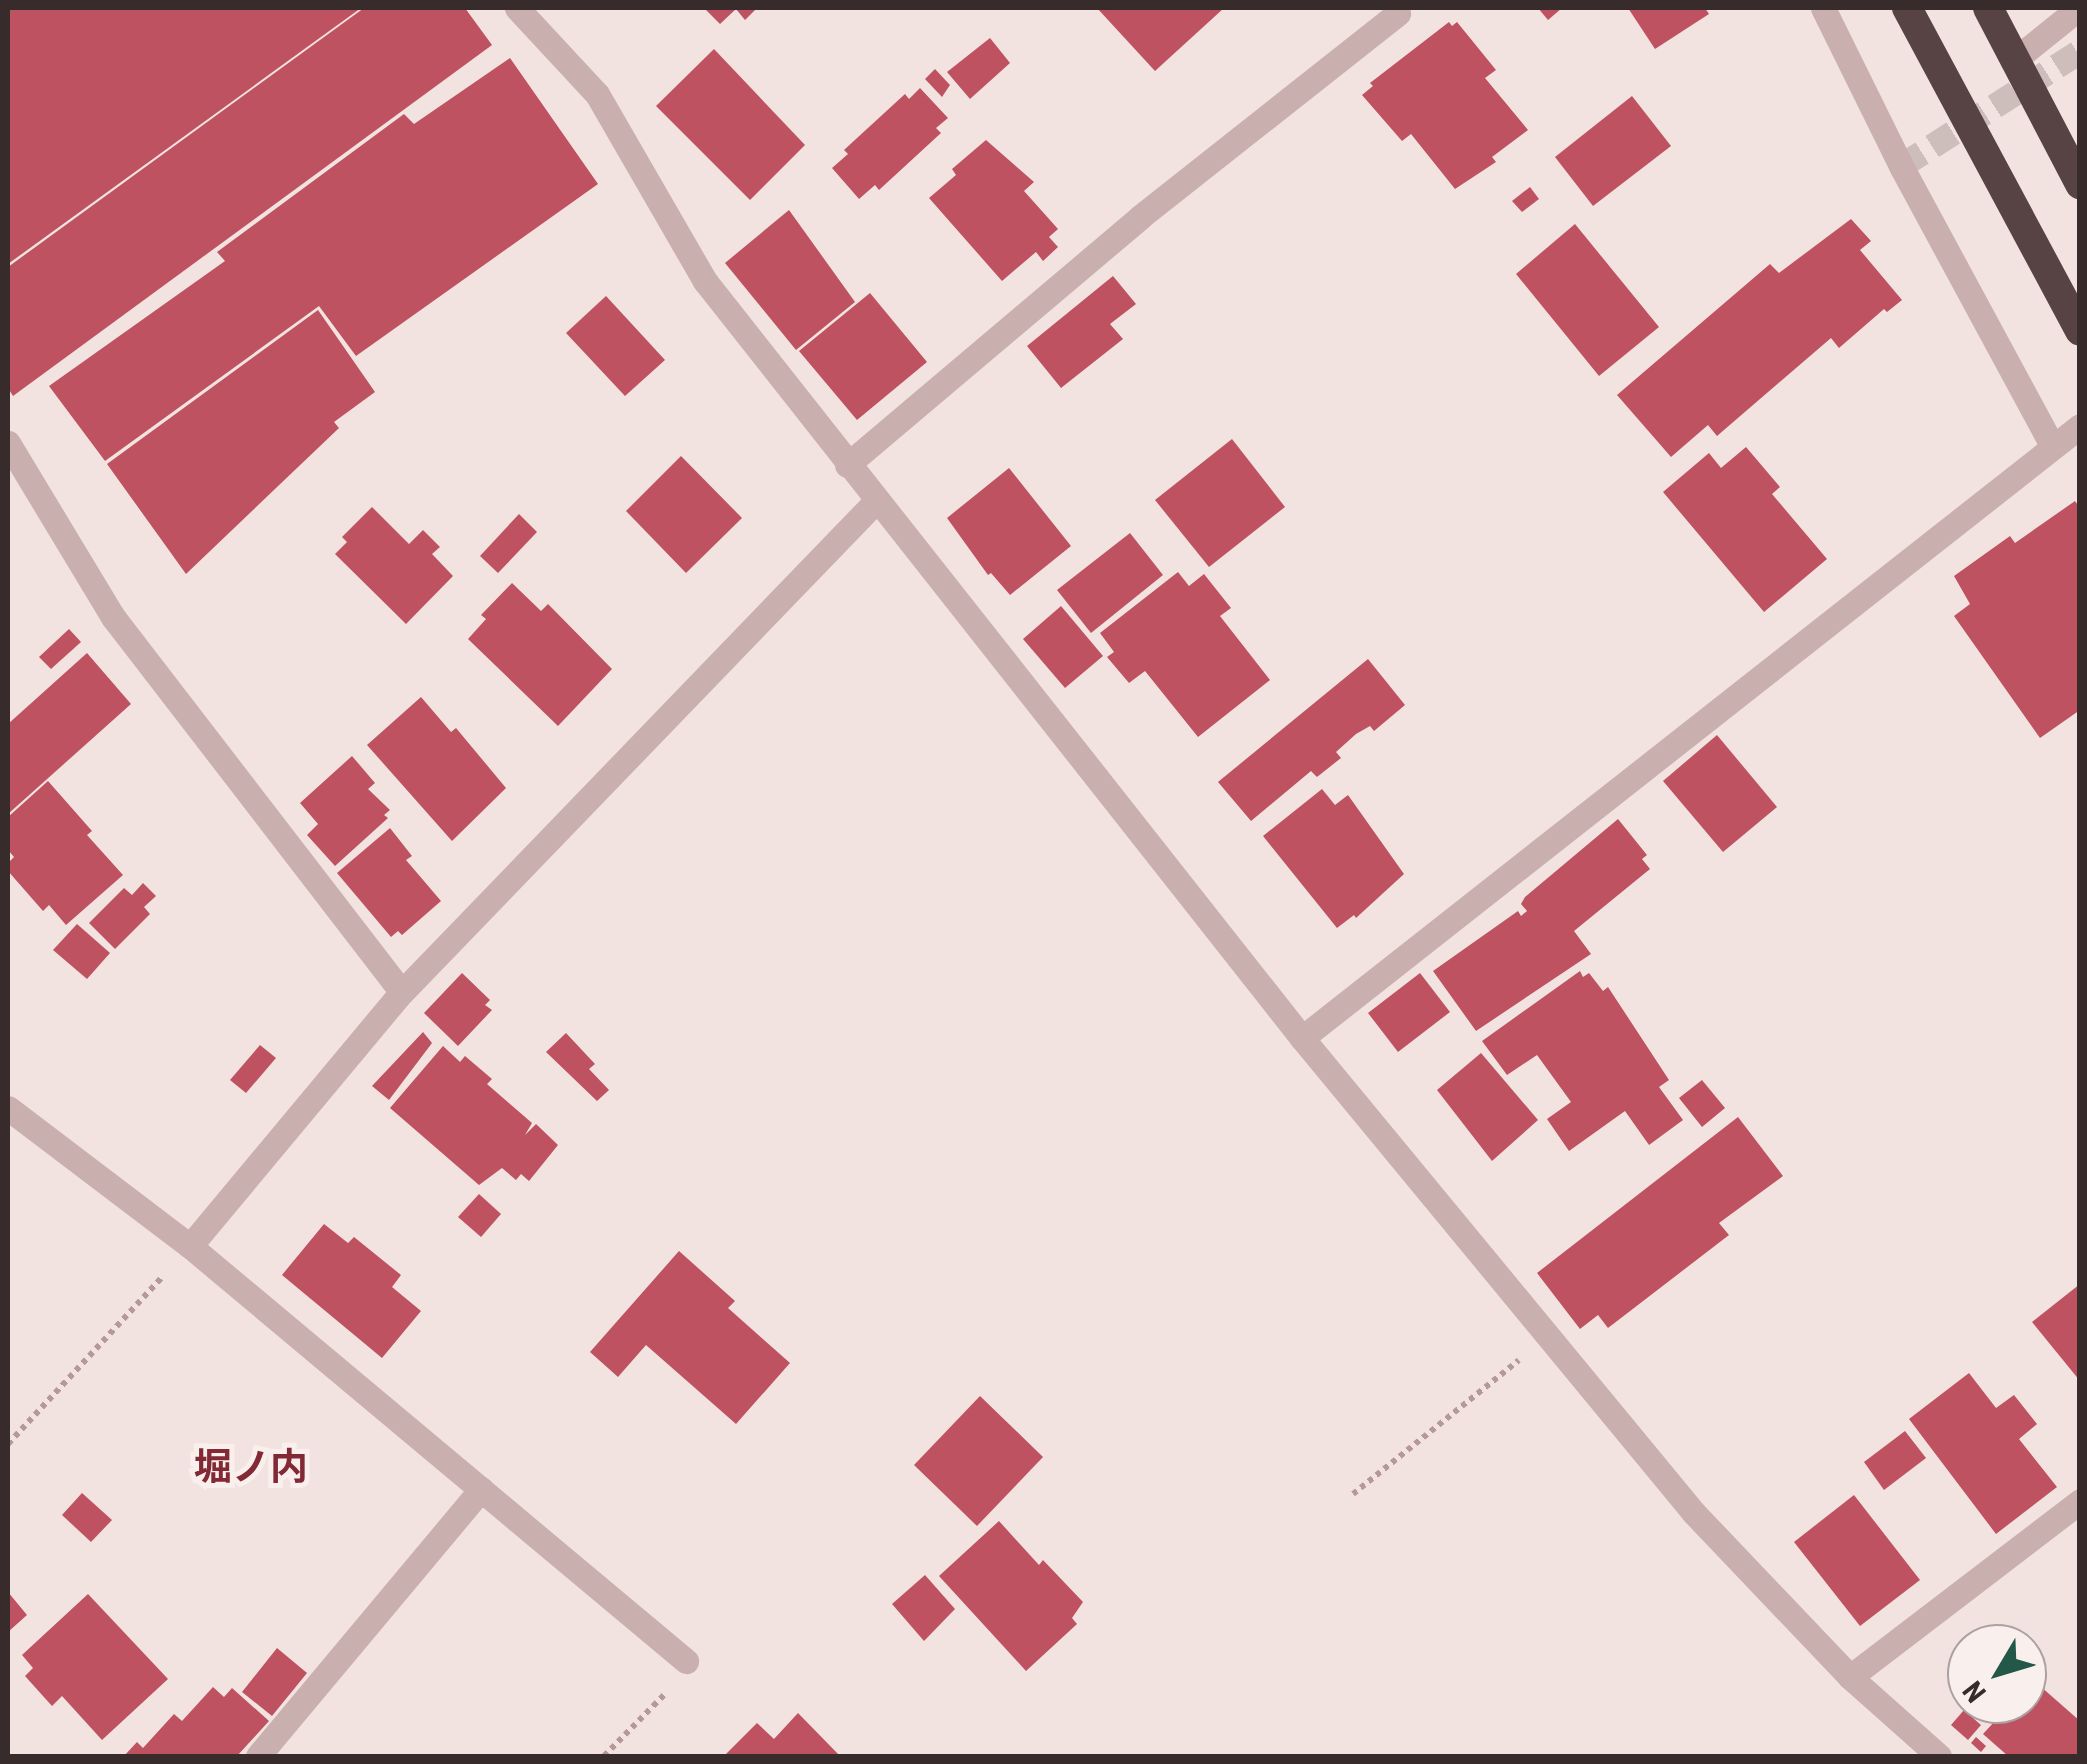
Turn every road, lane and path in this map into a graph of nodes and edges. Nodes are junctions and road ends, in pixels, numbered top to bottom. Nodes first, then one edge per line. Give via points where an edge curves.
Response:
1 (517, 8) edge
2 (1822, 8) edge
3 (1907, 8) edge
4 (1988, 8) edge
5 (2078, 8) edge
6 (1398, 13) dead end
7 (2012, 61) junction
8 (2080, 184) edge
9 (2080, 330) edge
10 (2080, 426) edge
11 (8, 442) edge
12 (2052, 448) junction
13 (848, 465) junction
14 (876, 501) junction
15 (402, 992) junction
16 (1302, 1038) junction
17 (8, 1108) edge
18 (190, 1246) junction
19 (1548, 1336) junction
20 (8, 1444) edge
21 (481, 1489) junction
22 (1353, 1494) dead end
23 (2080, 1501) edge
24 (686, 1662) joint
25 (1850, 1677) junction
26 (258, 1756) edge
27 (604, 1756) edge
28 (1939, 1756) edge

1 - 13 street via 598,94 704,281
2 - 12 street
3 - 9 highway
4 - 7 highway
5 - 7 street
6 - 13 street via 1140,216
7 - 8 highway
10 - 12 street
11 - 15 street via 114,617
12 - 16 street
13 - 14 street
14 - 15 street
14 - 16 street
15 - 18 street
16 - 19 street
17 - 18 street
18 - 20 path
18 - 21 street
19 - 22 path
19 - 25 street via 1694,1513
21 - 24 street
21 - 26 street
23 - 25 street
24 - 27 path via 669,1690
25 - 28 street

